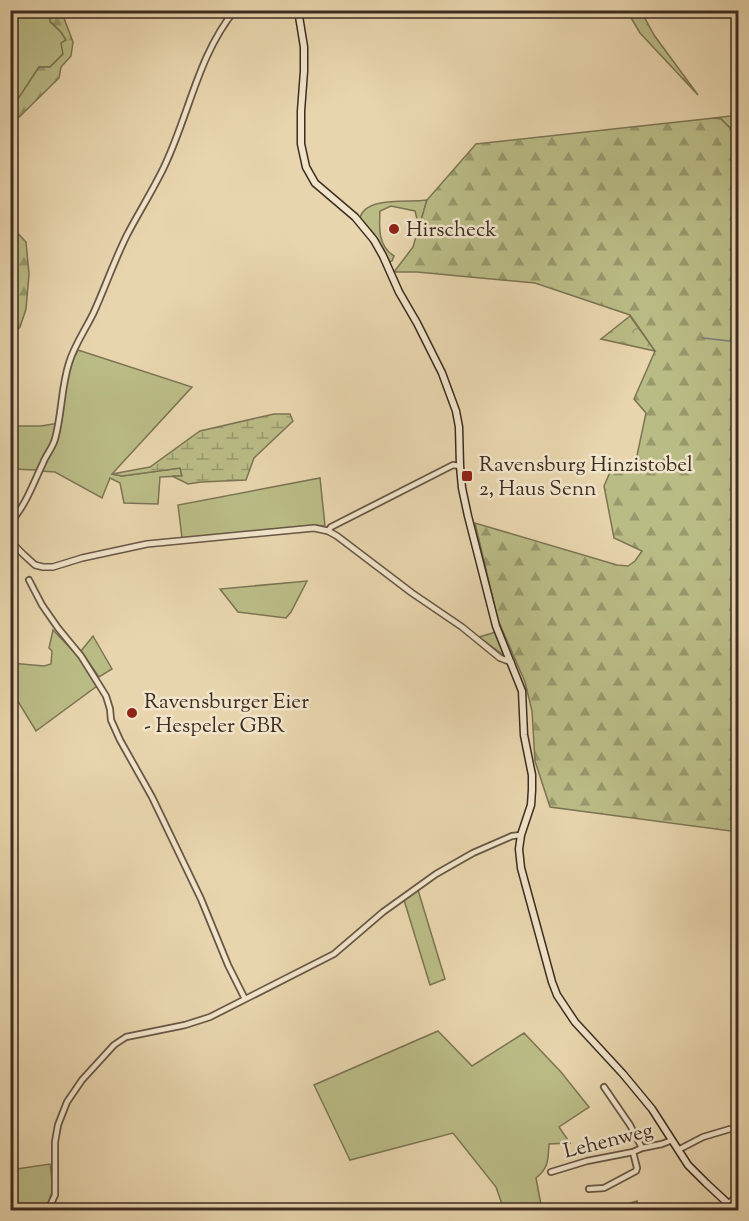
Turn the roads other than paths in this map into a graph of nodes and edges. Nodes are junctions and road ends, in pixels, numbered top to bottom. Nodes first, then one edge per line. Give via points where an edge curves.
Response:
1 (235, 10) edge
2 (298, 10) edge
3 (460, 465) junction
4 (10, 523) edge
5 (328, 531) junction
6 (10, 541) edge
7 (28, 579) dead end
8 (510, 662) junction
9 (521, 835) junction
10 (245, 999) junction
11 (604, 1087) dead end
12 (730, 1129) dead end
13 (672, 1140) junction
14 (642, 1148) junction
15 (678, 1150) junction
16 (633, 1152) junction
17 (551, 1172) dead end
18 (589, 1189) dead end
19 (738, 1195) edge
20 (732, 1208) edge
21 (48, 1210) edge

1 - 4 street via 213,42 164,167 129,232 70,360 55,441 29,495
2 - 3 main road via 305,58 301,144 306,167 315,183 355,217 383,256 450,394 459,427
3 - 5 street via 453,465
3 - 8 main road via 491,609
5 - 6 street via 297,529 147,544 53,567 35,565
5 - 8 street
7 - 10 street via 106,696 120,740 152,797
8 - 9 main road via 522,691 524,735 532,775 531,805
9 - 10 street via 473,853 436,874 334,954
9 - 13 main road via 521,868 552,982 575,1022 652,1109
10 - 21 street via 202,1020 126,1037 114,1045 67,1102 55,1142 55,1195
11 - 14 street
12 - 15 street
13 - 14 street, Lehenweg
13 - 15 main road
14 - 16 street, Lehenweg
15 - 20 main road
16 - 17 street, Lehenweg
16 - 18 street via 636,1171 604,1188
19 - 20 street

